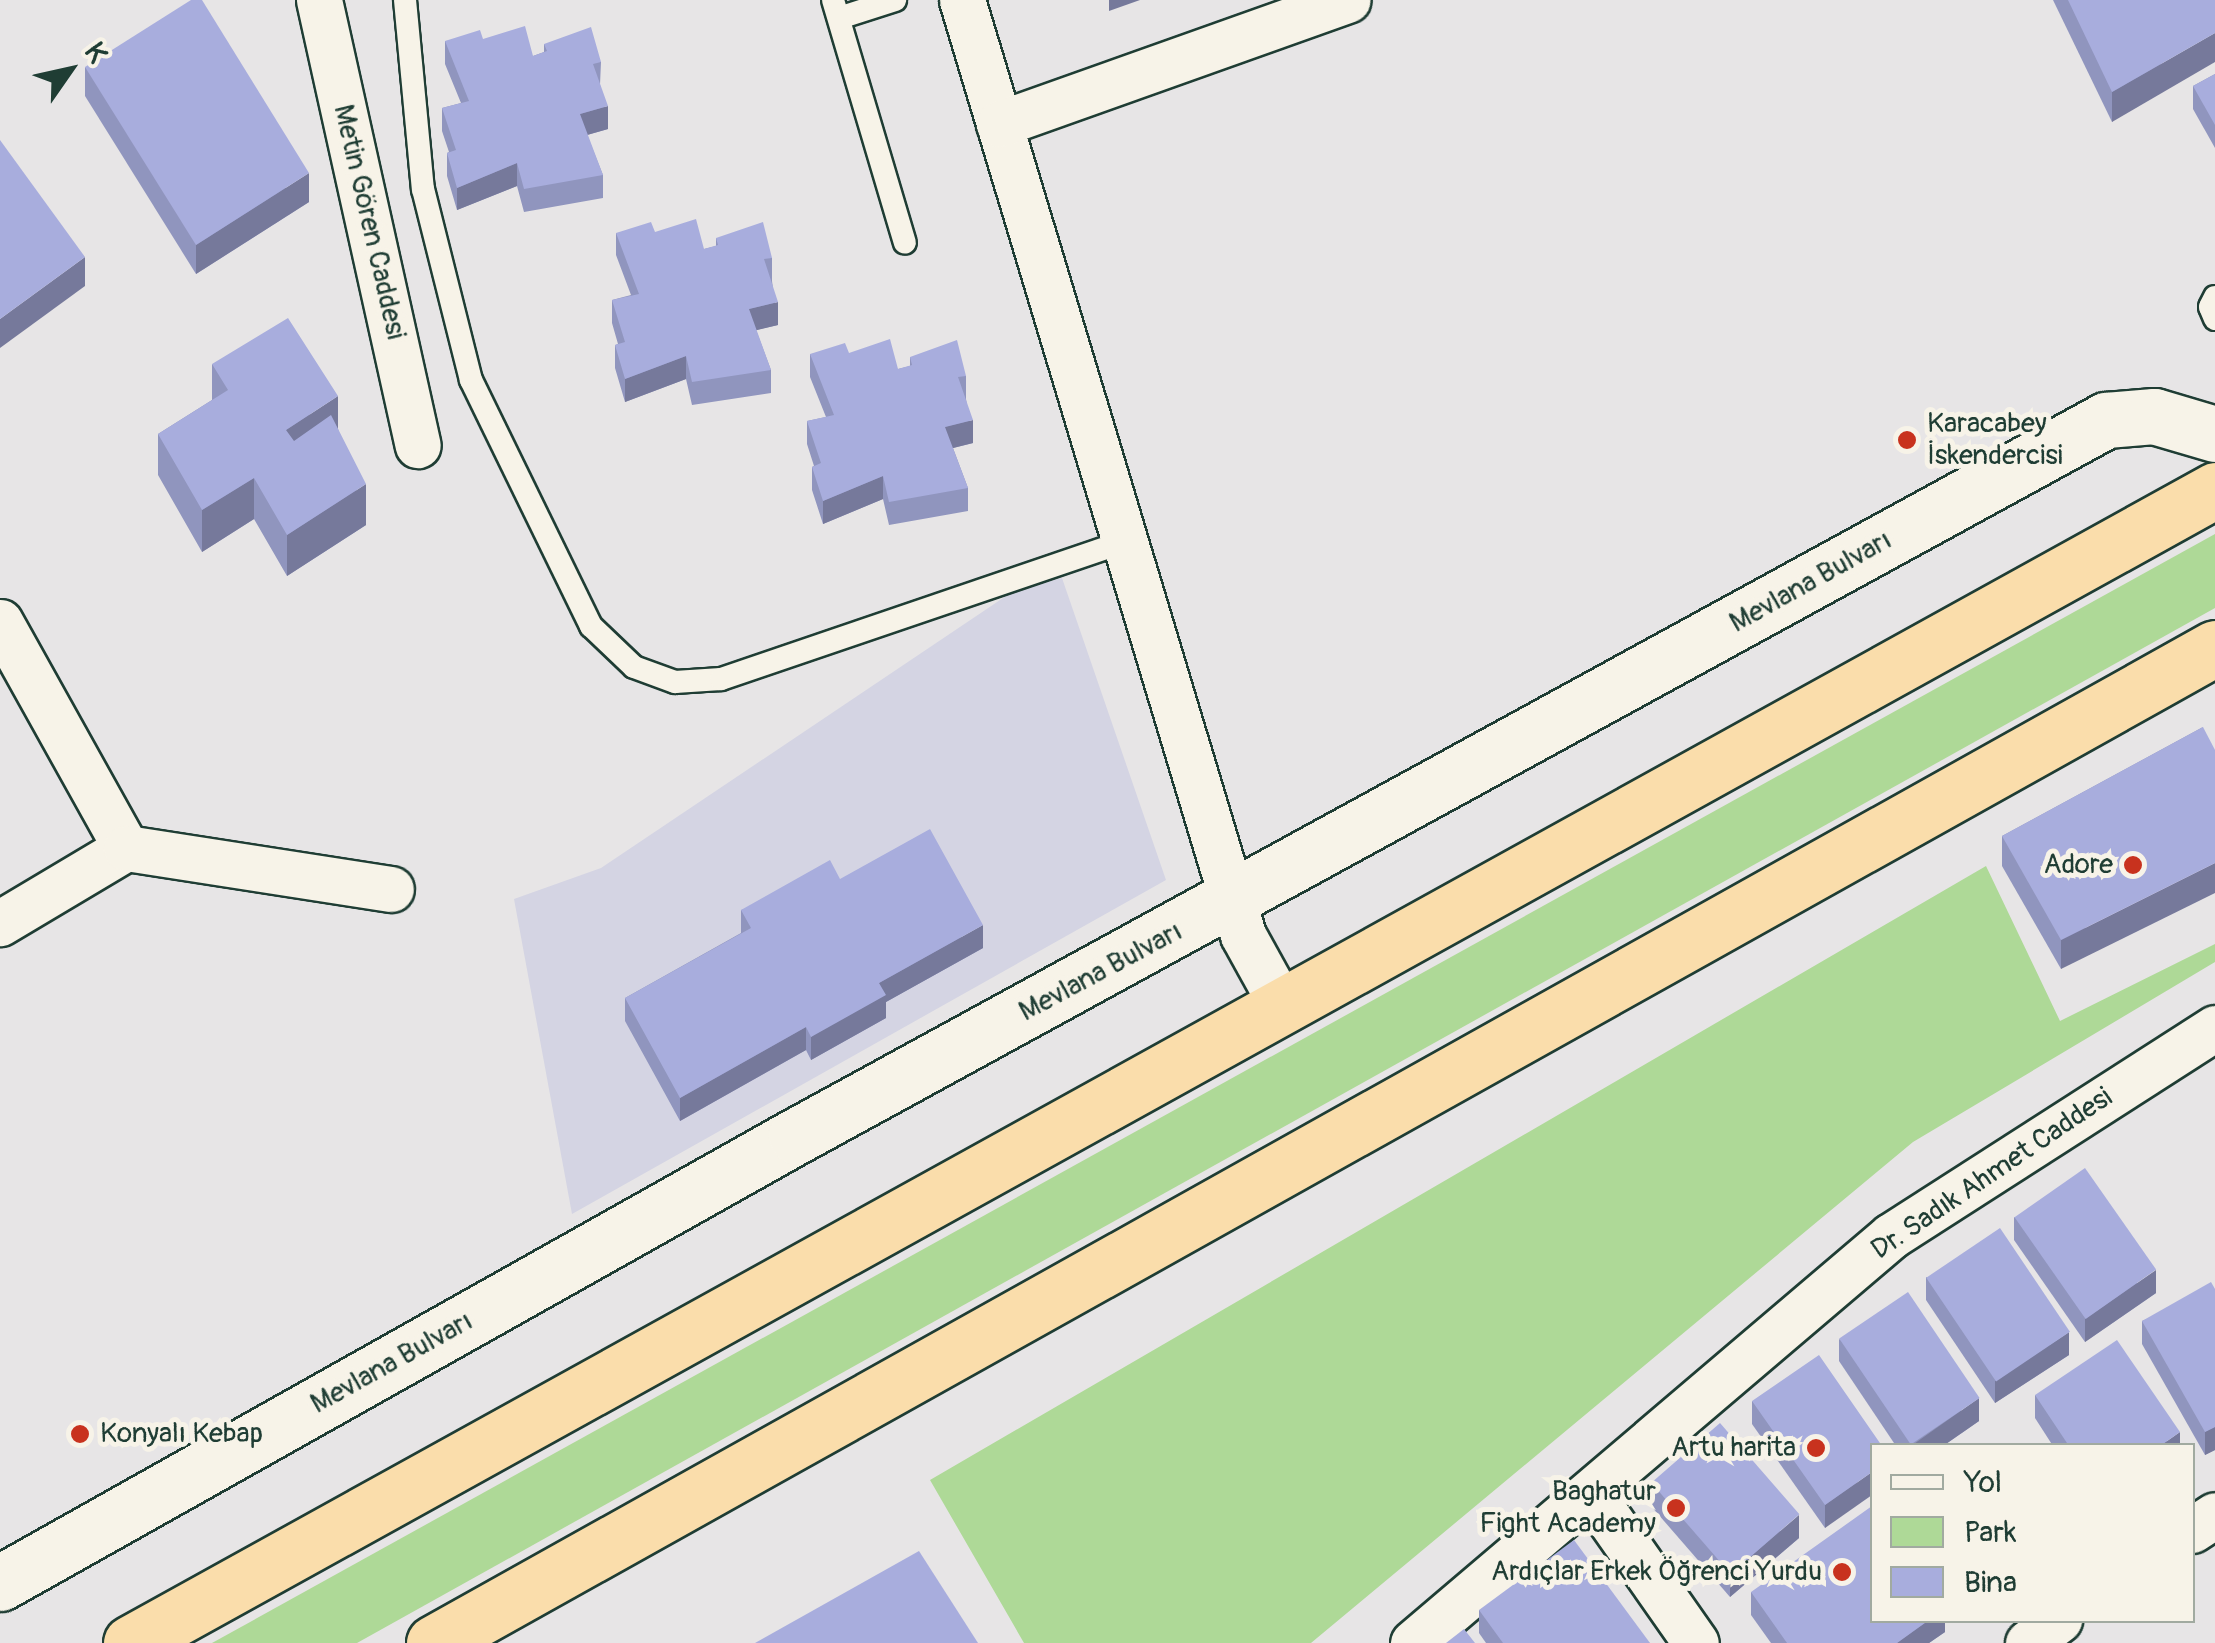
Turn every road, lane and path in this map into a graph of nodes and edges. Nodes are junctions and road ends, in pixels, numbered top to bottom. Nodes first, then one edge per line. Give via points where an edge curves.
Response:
1 (319, 0) edge
2 (405, 0) edge
3 (895, 0) edge
4 (962, 0) edge
5 (1348, 0) edge
6 (836, 9) edge
7 (999, 124) junction
8 (905, 243) dead end
9 (2215, 297) edge
10 (2215, 320) edge
11 (2215, 434) edge
12 (418, 444) dead end
13 (2215, 490) edge
14 (1126, 541) junction
15 (0, 622) edge
16 (2215, 648) edge
17 (126, 848) junction
18 (391, 889) dead end
19 (1233, 901) junction
20 (0, 923) edge
21 (1280, 1002) junction
22 (2215, 1028) edge
23 (1592, 1496) junction
24 (0, 1582) edge
25 (2055, 1623) edge
26 (131, 1643) edge
27 (434, 1643) edge
28 (1413, 1643) edge
29 (1696, 1643) edge
30 (2028, 1643) edge

1 - 12 street, Metin Gören Caddesi
2 - 14 lane via 423,189 472,380 591,626 634,667 675,682 721,679
3 - 6 lane
4 - 7 street
5 - 7 street
6 - 8 lane
7 - 14 street
9 - 10 lane
11 - 19 street, Mevlana Bulvarı via 2154,416 2106,420
13 - 21 highway
14 - 19 street
15 - 17 street
16 - 27 highway
17 - 18 street
17 - 20 street
19 - 21 street via 1242,935
19 - 24 street, Mevlana Bulvarı
21 - 26 highway
22 - 23 street, Dr. Sadık Ahmet Caddesi via 1892,1236
23 - 28 street, Dr. Sadık Ahmet Caddesi
23 - 29 street
25 - 30 street

